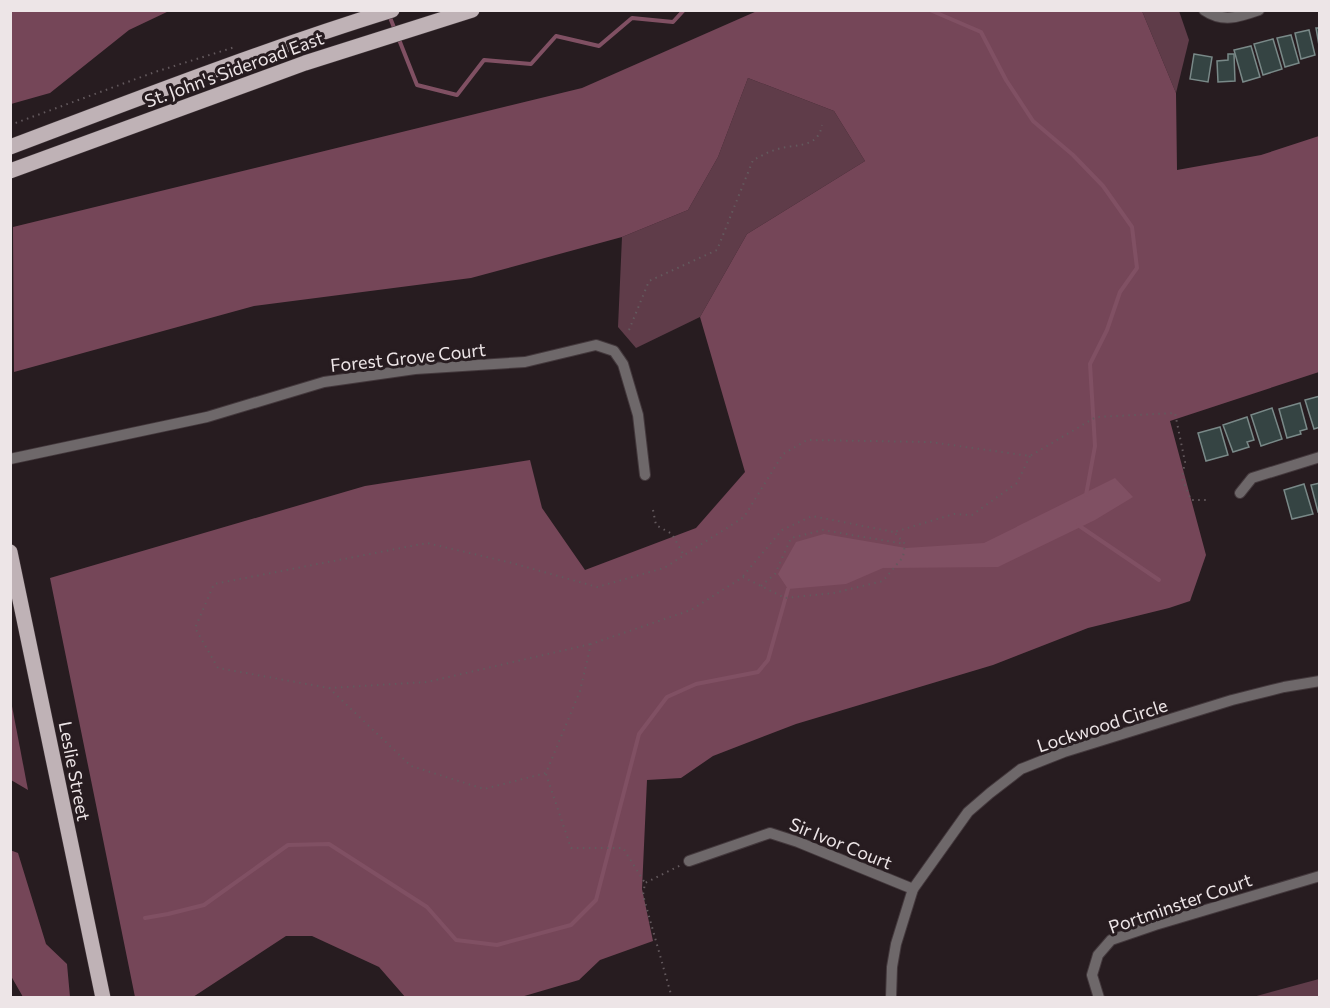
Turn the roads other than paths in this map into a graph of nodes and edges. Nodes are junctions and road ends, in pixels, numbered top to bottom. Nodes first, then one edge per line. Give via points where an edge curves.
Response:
1 (392, 10) edge
2 (472, 10) edge
3 (1204, 10) edge
4 (1259, 10) edge
5 (10, 147) edge
6 (10, 171) edge
7 (1320, 457) edge
8 (10, 459) edge
9 (645, 475) dead end
10 (1240, 493) dead end
11 (10, 552) edge
12 (1320, 681) edge
13 (689, 861) road end
14 (1320, 876) edge
15 (914, 890) junction
16 (103, 998) edge
17 (891, 998) edge
18 (1099, 998) edge

1 - 5 main road, St. John's Sideroad East
2 - 6 main road, St. John's Sideroad East via 352,47
3 - 4 street via 1214,17 1228,19
7 - 10 street via 1252,478
8 - 9 street, Forest Grove Court via 207,417 324,382 415,369 525,362 596,345 614,351 623,364 638,415
11 - 16 main road, Leslie Street
12 - 15 street, Lockwood Circle via 1232,700 1064,752 1021,770 968,812
13 - 15 street, Sir Ivor Court via 770,833
14 - 18 street, Portminster Court via 1111,940 1098,955 1092,975
15 - 17 street, Lockwood Circle via 896,944

